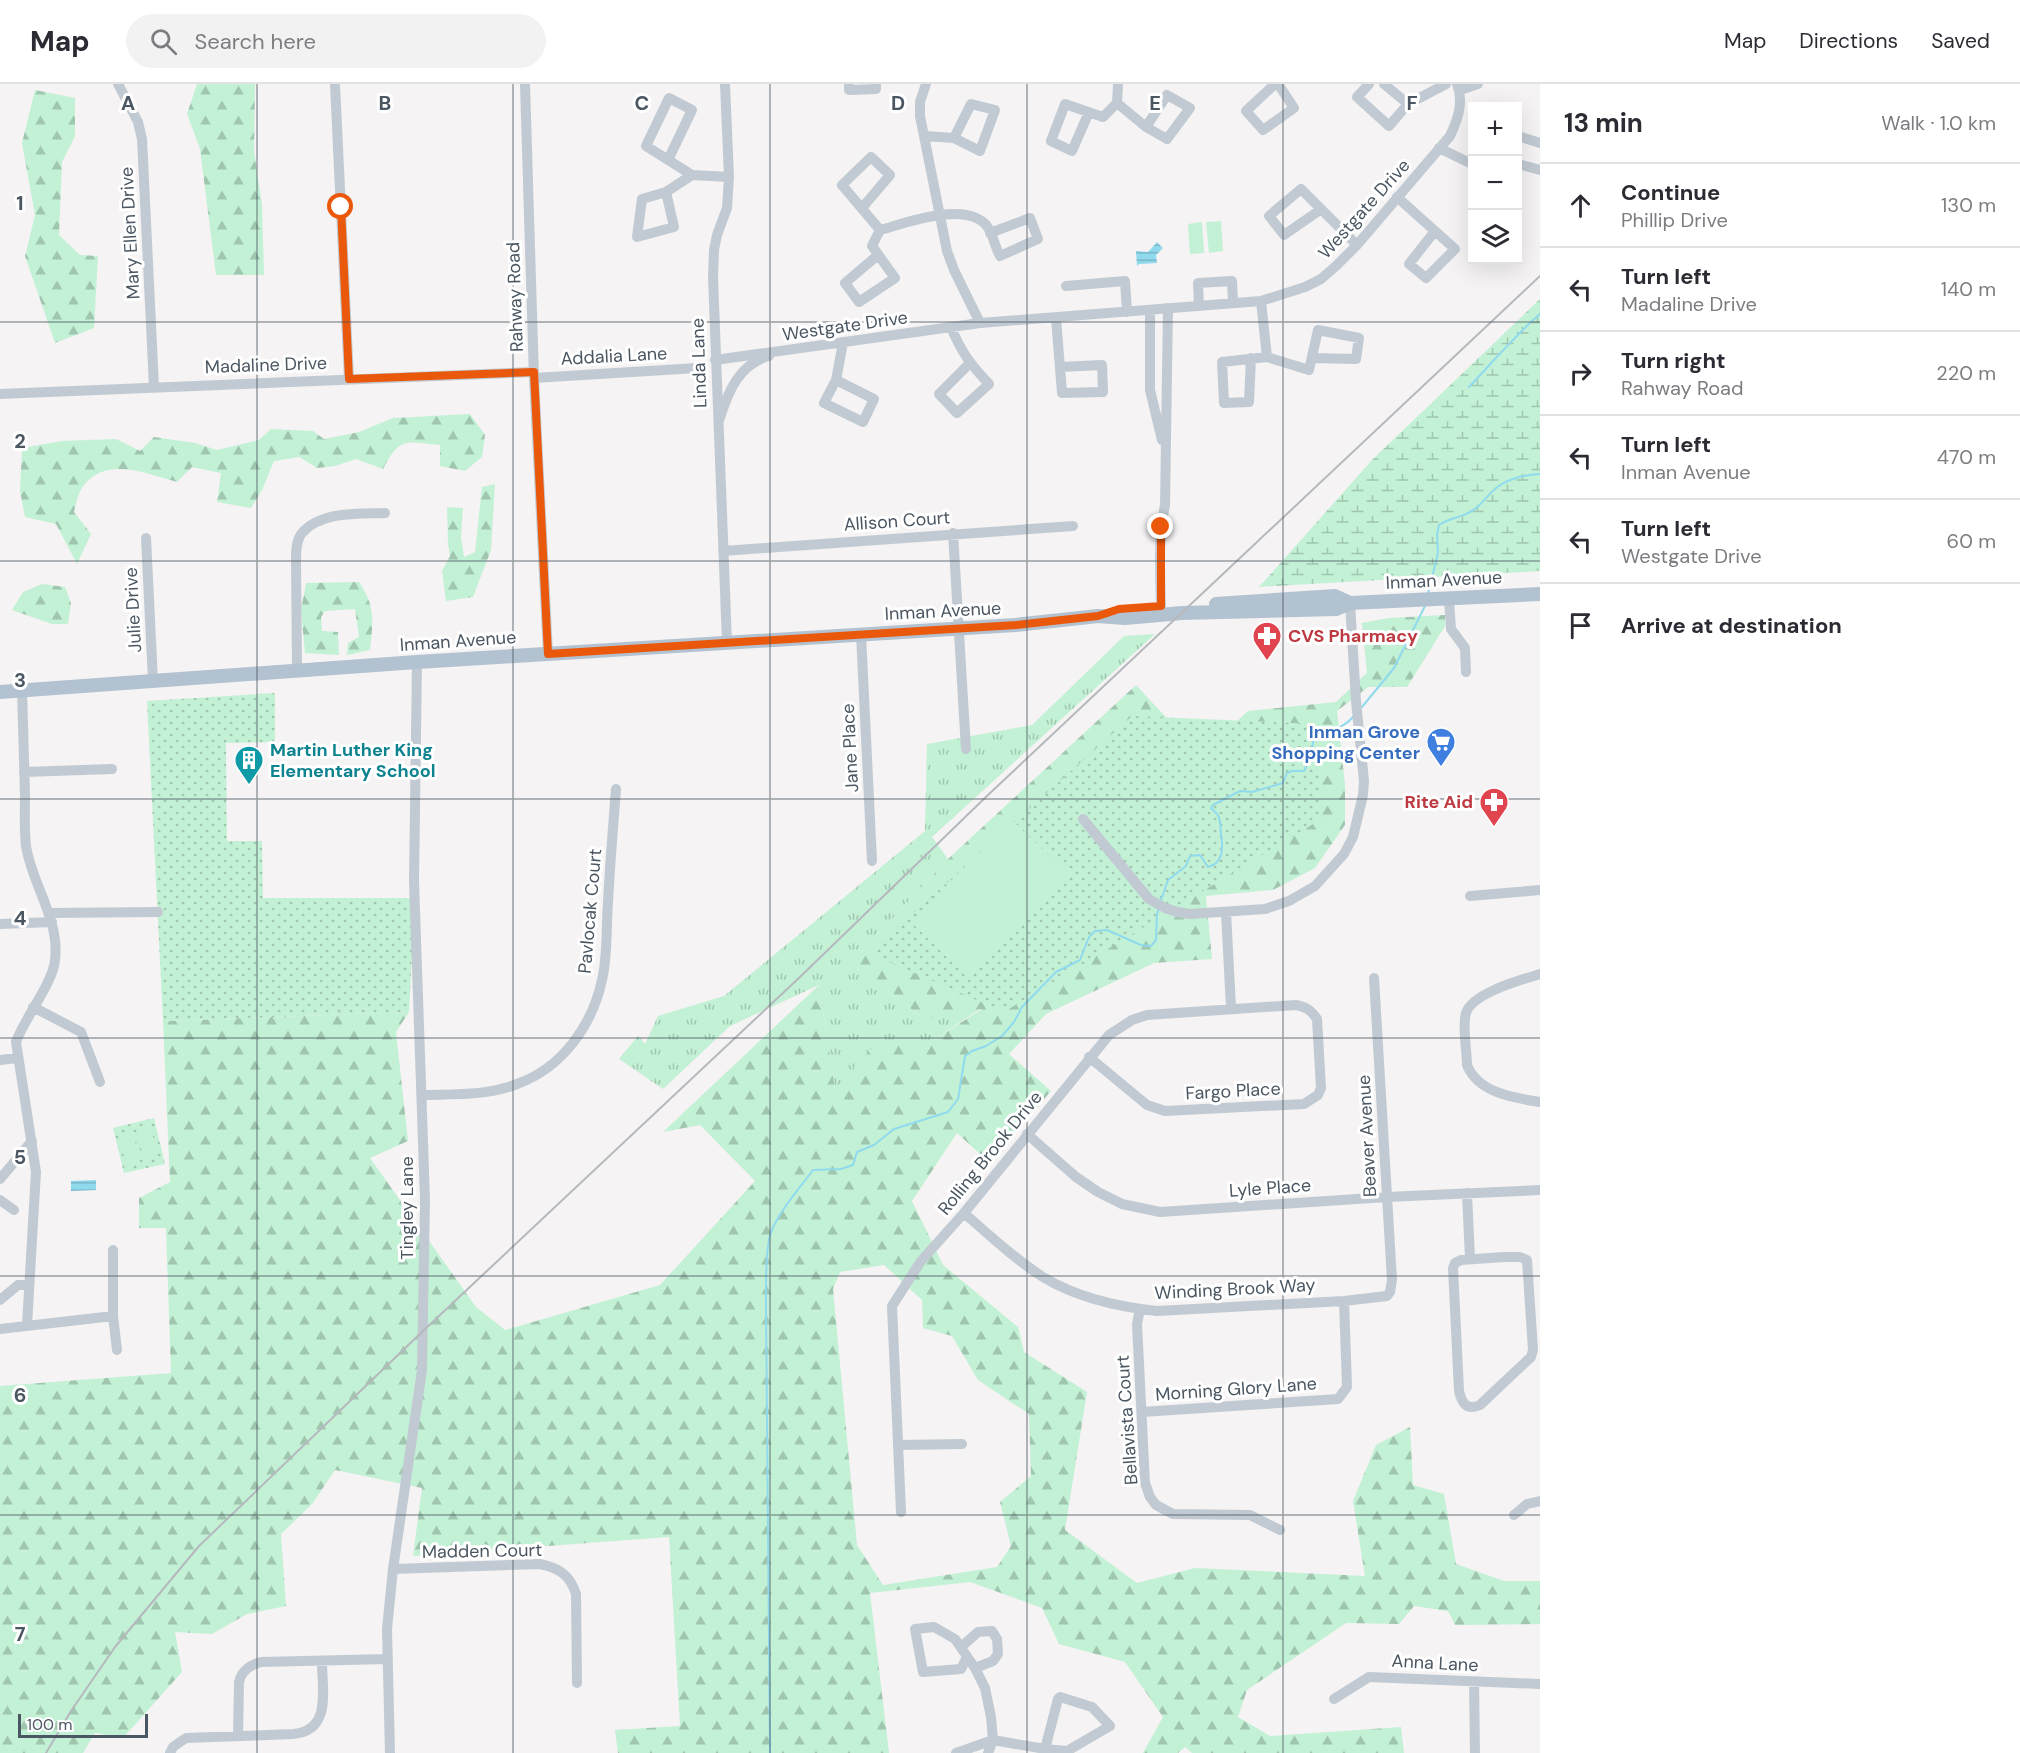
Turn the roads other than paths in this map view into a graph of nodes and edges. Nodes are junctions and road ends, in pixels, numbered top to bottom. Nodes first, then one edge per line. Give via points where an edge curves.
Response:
1 (118, 84) edge
2 (335, 84) edge
3 (525, 84) edge
4 (725, 84) edge
5 (849, 84) edge
6 (876, 84) edge
7 (926, 84) edge
8 (1118, 84) edge
9 (1369, 84) edge
10 (1384, 84) edge
11 (1446, 84) edge
12 (1478, 84) edge
13 (1458, 87) edge
14 (1117, 103) junction
15 (1408, 104) junction
16 (1089, 112) dead end
17 (1146, 127) dead end
18 (925, 136) junction
19 (1522, 137) edge
20 (954, 138) junction
21 (1540, 143) edge
22 (1439, 148) junction
23 (668, 160) junction
24 (1468, 162) edge
25 (1522, 165) edge
26 (1540, 170) edge
27 (692, 175) junction
28 (729, 177) junction
29 (666, 192) junction
30 (1397, 197) junction
31 (862, 208) junction
32 (1320, 210) junction
33 (940, 214) junction
34 (880, 230) junction
35 (1435, 231) junction
36 (990, 233) junction
37 (1357, 245) junction
38 (878, 255) junction
39 (1066, 286) dead end
40 (1261, 301) junction
41 (1233, 303) junction
42 (1199, 306) junction
43 (1168, 308) junction
44 (1150, 310) junction
45 (1127, 312) junction
46 (1056, 318) junction
47 (980, 323) junction
48 (951, 327) junction
49 (843, 343) junction
50 (798, 350) junction
51 (1266, 357) junction
52 (1251, 358) junction
53 (1312, 358) junction
54 (715, 360) junction
55 (969, 363) junction
56 (1060, 367) junction
57 (697, 368) dead end
58 (534, 375) junction
59 (349, 379) junction
60 (836, 380) junction
61 (154, 387) junction
62 (0, 394) edge
63 (717, 427) junction
64 (1165, 452) junction
65 (385, 513) dead end
66 (1073, 526) dead end
67 (953, 533) junction
68 (146, 538) dead end
69 (723, 551) junction
70 (1540, 594) edge
71 (1449, 599) junction
72 (1350, 603) junction
73 (1161, 606) junction
74 (1098, 616) junction
75 (958, 629) junction
76 (861, 634) junction
77 (727, 643) junction
78 (548, 654) junction
79 (417, 662) junction
80 (297, 670) junction
81 (1466, 672) dead end
82 (153, 681) junction
83 (22, 690) junction
84 (0, 692) edge
85 (966, 749) dead end
86 (112, 769) dead end
87 (24, 772) junction
88 (616, 789) dead end
89 (1083, 819) dead end
90 (872, 861) dead end
91 (1540, 890) edge
92 (1470, 896) dead end
93 (158, 912) dead end
94 (1226, 912) junction
95 (50, 918) junction
96 (0, 924) edge
97 (1540, 974) edge
98 (1374, 978) dead end
99 (33, 1007) junction
100 (1231, 1008) junction
101 (1317, 1019) joint
102 (1089, 1057) junction
103 (18, 1058) junction
104 (0, 1060) edge
105 (100, 1082) dead end
106 (422, 1095) junction
107 (1540, 1102) edge
108 (1027, 1134) junction
109 (32, 1141) junction
110 (0, 1179) edge
111 (1540, 1190) edge
112 (1467, 1193) junction
113 (1387, 1197) junction
114 (0, 1200) edge
115 (14, 1210) dead end
116 (964, 1213) junction
117 (112, 1250) dead end
118 (1470, 1259) junction
119 (29, 1285) junction
120 (1390, 1292) joint
121 (0, 1300) edge
122 (1344, 1301) junction
123 (1140, 1309) junction
124 (113, 1316) junction
125 (27, 1325) junction
126 (0, 1329) edge
127 (1537, 1338) edge
128 (117, 1350) dead end
129 (1142, 1412) junction
130 (962, 1444) dead end
131 (899, 1446) junction
132 (1540, 1500) edge
133 (902, 1512) dead end
134 (1514, 1515) dead end
135 (1280, 1530) dead end
136 (393, 1569) junction
137 (961, 1647) junction
138 (967, 1657) junction
139 (388, 1659) junction
140 (322, 1661) junction
141 (975, 1668) junction
142 (1474, 1682) junction
143 (577, 1683) dead end
144 (1540, 1684) edge
145 (1334, 1699) dead end
146 (238, 1736) junction
147 (993, 1740) junction
148 (1045, 1749) junction
149 (170, 1753) edge
150 (390, 1753) edge
151 (956, 1753) edge
152 (988, 1753) edge
153 (1475, 1753) edge

1 - 61 street, Mary Ellen Drive via 138,122 142,139
2 - 59 street
3 - 58 street, Rahway Road
4 - 28 street, Linda Lane
5 - 6 street via 849,90 876,89
7 - 18 street via 920,110
8 - 14 street
9 - 15 street via 1357,97 1389,126
10 - 15 street
11 - 15 street
12 - 13 street
13 - 22 street, Westgate Drive via 1459,118
14 - 16 street via 1103,117
14 - 17 street
18 - 20 street
18 - 33 street
19 - 21 street
20 - 20 street via 980,151 995,110 971,104
22 - 24 street
22 - 30 street, Westgate Drive
23 - 23 street via 646,146 669,99 692,110
23 - 27 street
25 - 26 street
27 - 28 street
27 - 29 street
28 - 54 street, Linda Lane via 727,208 714,250
29 - 29 street via 674,227 637,237 642,199
30 - 35 street
30 - 37 street, Westgate Drive
31 - 31 street via 842,186 871,157 890,175
31 - 34 street
32 - 32 street via 1301,189 1269,216 1284,235
32 - 37 street
33 - 34 street
33 - 36 street via 975,216
33 - 47 street via 951,264
34 - 38 street via 872,246
35 - 35 street via 1455,249 1426,278 1409,264
36 - 36 street via 1000,256 1038,239 1030,218
37 - 40 street, Westgate Drive via 1321,279
38 - 38 street via 895,278 859,302 845,283
39 - 45 street via 1125,281
40 - 41 street, Westgate Drive
40 - 51 street
41 - 42 street, Westgate Drive
41 - 42 street via 1232,281 1198,283
42 - 43 street, Westgate Drive
43 - 44 street, Westgate Drive
43 - 64 street
44 - 45 street, Westgate Drive
44 - 64 street via 1150,390
45 - 46 street, Westgate Drive
46 - 47 street, Westgate Drive
46 - 56 street
47 - 48 street, Westgate Drive
48 - 49 street, Westgate Drive
48 - 55 street
49 - 50 street, Westgate Drive
49 - 60 street
50 - 54 street, Westgate Drive
50 - 63 street via 764,357 744,371 727,396
51 - 52 street
51 - 53 street via 1309,370
52 - 52 street via 1221,362 1224,403 1249,402
53 - 53 street via 1318,330 1359,338 1356,358
54 - 63 street, Linda Lane
55 - 55 street via 989,384 957,414 939,394
56 - 56 street via 1062,393 1102,392 1102,365
57 - 58 street, Addalia Lane
58 - 59 street, Madaline Drive
58 - 78 street, Rahway Road
59 - 61 street, Madaline Drive
60 - 60 street via 824,403 863,422 874,399
61 - 62 street, Madaline Drive
63 - 69 street, Linda Lane
64 - 73 street
65 - 80 street via 326,519 302,534 296,561
66 - 67 street, Allison Court
67 - 69 street, Allison Court
67 - 75 street
68 - 82 street, Julie Drive
69 - 77 street, Linda Lane
70 - 71 main road, Inman Avenue
71 - 72 main road, Inman Avenue
71 - 81 street via 1451,629 1467,654
72 - 73 main road, Inman Avenue via 1335,596
72 - 74 main road, Inman Avenue via 1336,609
72 - 94 street via 1364,781 1353,837 1344,854 1315,886 1264,909
73 - 74 main road, Inman Avenue via 1119,609
74 - 75 main road, Inman Avenue
75 - 76 main road, Inman Avenue
75 - 85 street
76 - 77 main road, Inman Avenue
76 - 90 street, Jane Place
77 - 78 main road, Inman Avenue
78 - 79 main road, Inman Avenue
79 - 80 main road, Inman Avenue
79 - 106 street, Tingley Lane via 414,880
80 - 82 main road, Inman Avenue
82 - 83 main road, Inman Avenue
83 - 84 main road, Inman Avenue
83 - 87 street
86 - 87 street
87 - 95 street via 26,845
88 - 106 street, Pavlocak Court via 603,978 586,1024 552,1065 517,1085 496,1091
89 - 94 street via 1154,903 1190,914
91 - 92 street
93 - 95 street
94 - 100 street
95 - 96 street
95 - 99 street via 56,944 55,963
97 - 107 street via 1479,997 1465,1016 1470,1073 1497,1092
98 - 113 street, Beaver Avenue
99 - 103 street via 16,1042
99 - 105 street via 81,1032
100 - 101 street, Rolling Brook Drive via 1305,1006
100 - 102 street, Rolling Brook Drive via 1147,1015 1132,1020 1109,1035
101 - 102 street, Fargo Place via 1321,1088 1318,1095 1304,1104 1165,1112 1147,1105
102 - 108 street, Rolling Brook Drive
103 - 104 street
103 - 109 street
106 - 136 street, Tingley Lane via 425,1200 422,1370
108 - 113 street, Lyle Place via 1098,1192 1122,1203 1160,1212
108 - 116 street, Rolling Brook Drive
109 - 110 street
109 - 119 street via 36,1172
111 - 112 street, Lyle Place
112 - 113 street, Lyle Place
112 - 118 street
113 - 120 street, Beaver Avenue
114 - 115 street
116 - 123 street, Winding Brook Way via 1043,1277 1108,1303
116 - 131 street, Rolling Brook Drive via 921,1261 892,1306
117 - 124 street
118 - 127 street via 1527,1260
118 - 127 street via 1455,1263 1452,1273 1462,1402 1467,1407 1480,1405 1531,1357
119 - 121 street via 18,1285
119 - 125 street
120 - 122 street, Winding Brook Way via 1382,1298
122 - 123 street, Winding Brook Way
122 - 129 street, Morning Glory Lane via 1347,1387 1338,1399
123 - 129 street, Bellavista Court via 1137,1324
124 - 125 street
124 - 128 street
125 - 126 street
129 - 135 street, Bellavista Court via 1145,1483 1156,1505 1173,1514 1250,1515
130 - 131 street
131 - 133 street, Rolling Brook Drive
132 - 134 street via 1527,1504
136 - 139 street, Tingley Lane
136 - 143 street, Madden Court via 540,1564 555,1567 573,1583 576,1594
137 - 138 street
137 - 138 street via 934,1627 915,1629 923,1672 961,1669
137 - 141 street via 978,1632 992,1631 998,1639 998,1654 993,1661
138 - 141 street
139 - 140 street
139 - 150 street, Tingley Lane
140 - 146 street via 322,1709 311,1730
140 - 146 street via 261,1662 246,1669 239,1682
141 - 147 street via 985,1688
142 - 144 street, Anna Lane
142 - 145 street, Anna Lane via 1369,1677
142 - 153 street
146 - 149 street via 186,1738
147 - 148 street
147 - 151 street
147 - 152 street
148 - 148 street via 1066,1751 1110,1726 1092,1707 1060,1697

